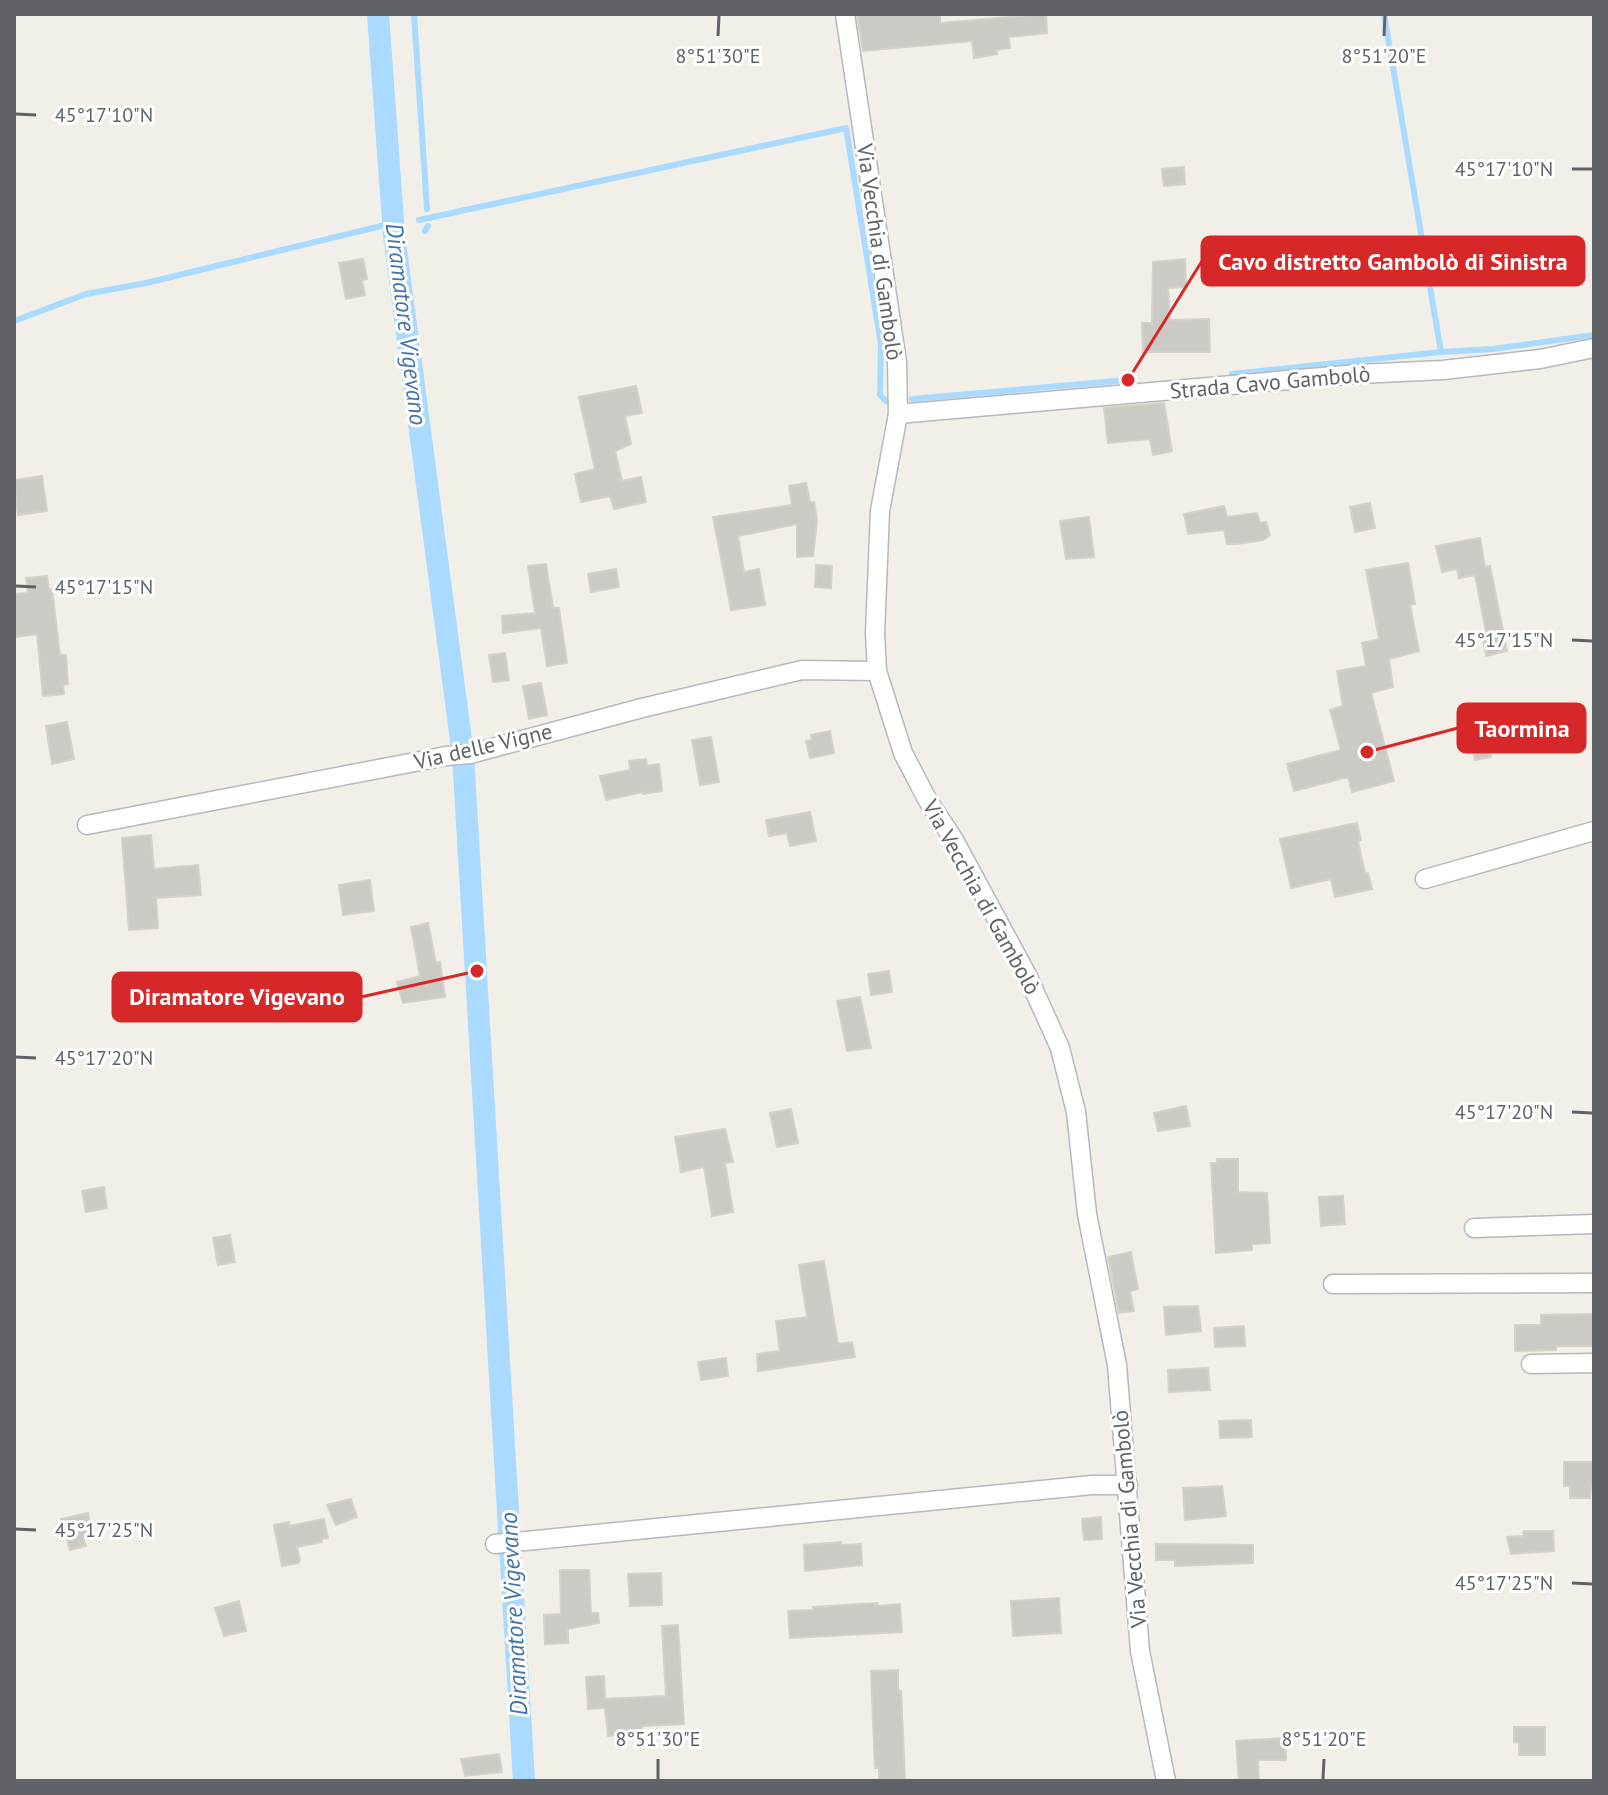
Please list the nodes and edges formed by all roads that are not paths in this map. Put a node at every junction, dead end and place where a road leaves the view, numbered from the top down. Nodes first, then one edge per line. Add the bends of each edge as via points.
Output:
1 (845, 14) edge
2 (1594, 348) edge
3 (898, 414) junction
4 (877, 671) junction
5 (87, 825) dead end
6 (1594, 831) edge
7 (1425, 879) dead end
8 (1594, 1224) edge
9 (1474, 1228) dead end
10 (1594, 1283) edge
11 (1333, 1284) dead end
12 (1594, 1363) edge
13 (1531, 1364) dead end
14 (1128, 1485) junction
15 (495, 1544) dead end
16 (1166, 1781) edge

1 - 3 street, Via Vecchia di Gambolò via 894,326
2 - 3 street, Strada Cavo Gambolò via 1443,370
3 - 4 street, Via Vecchia di Gambolò via 880,511
4 - 5 street, Via delle Vigne via 802,670 470,754
4 - 14 street, Via Vecchia di Gambolò via 903,753 1020,962 1060,1048 1076,1112 1087,1214 1117,1365
6 - 7 street
8 - 9 street
10 - 11 street
12 - 13 street
14 - 15 street
14 - 16 street, Via Vecchia di Gambolò via 1140,1651

